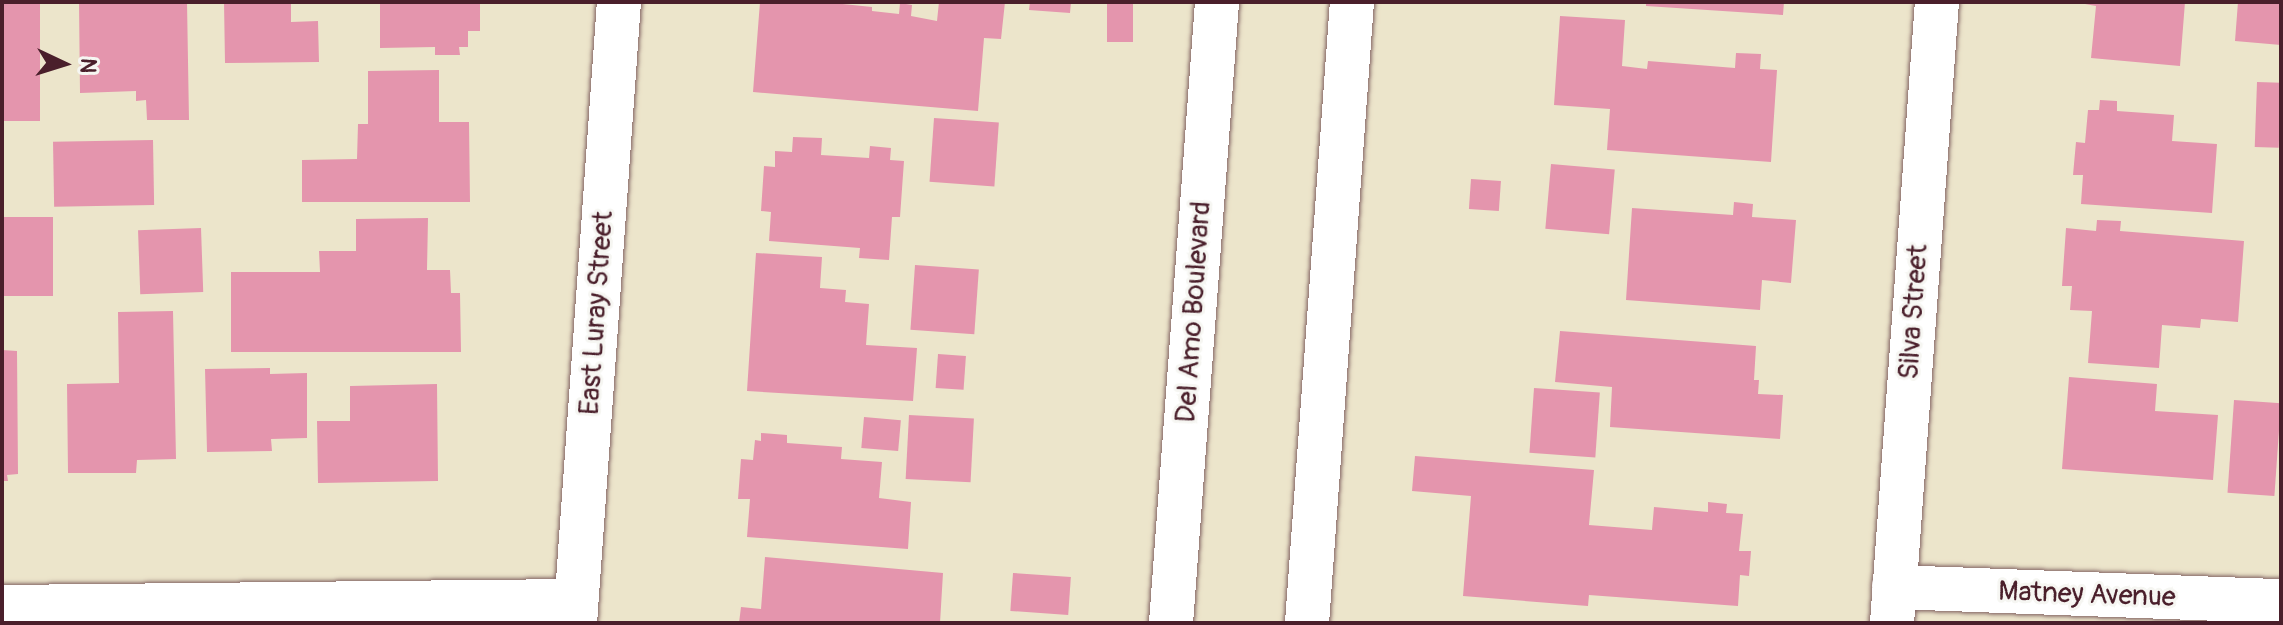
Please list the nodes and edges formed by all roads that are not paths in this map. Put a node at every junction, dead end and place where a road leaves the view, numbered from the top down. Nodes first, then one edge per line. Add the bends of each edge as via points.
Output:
1 (619, 2) edge
2 (1217, 2) edge
3 (1352, 2) edge
4 (1937, 2) edge
5 (2281, 601) edge
6 (1893, 605) edge
7 (2, 607) edge
8 (576, 612) edge
9 (1171, 623) edge
10 (1307, 623) edge

1 - 8 street, East Luray Street
2 - 9 street, Del Amo Boulevard
3 - 10 street
4 - 6 street, Silva Street
5 - 6 street, Matney Avenue
7 - 8 street

